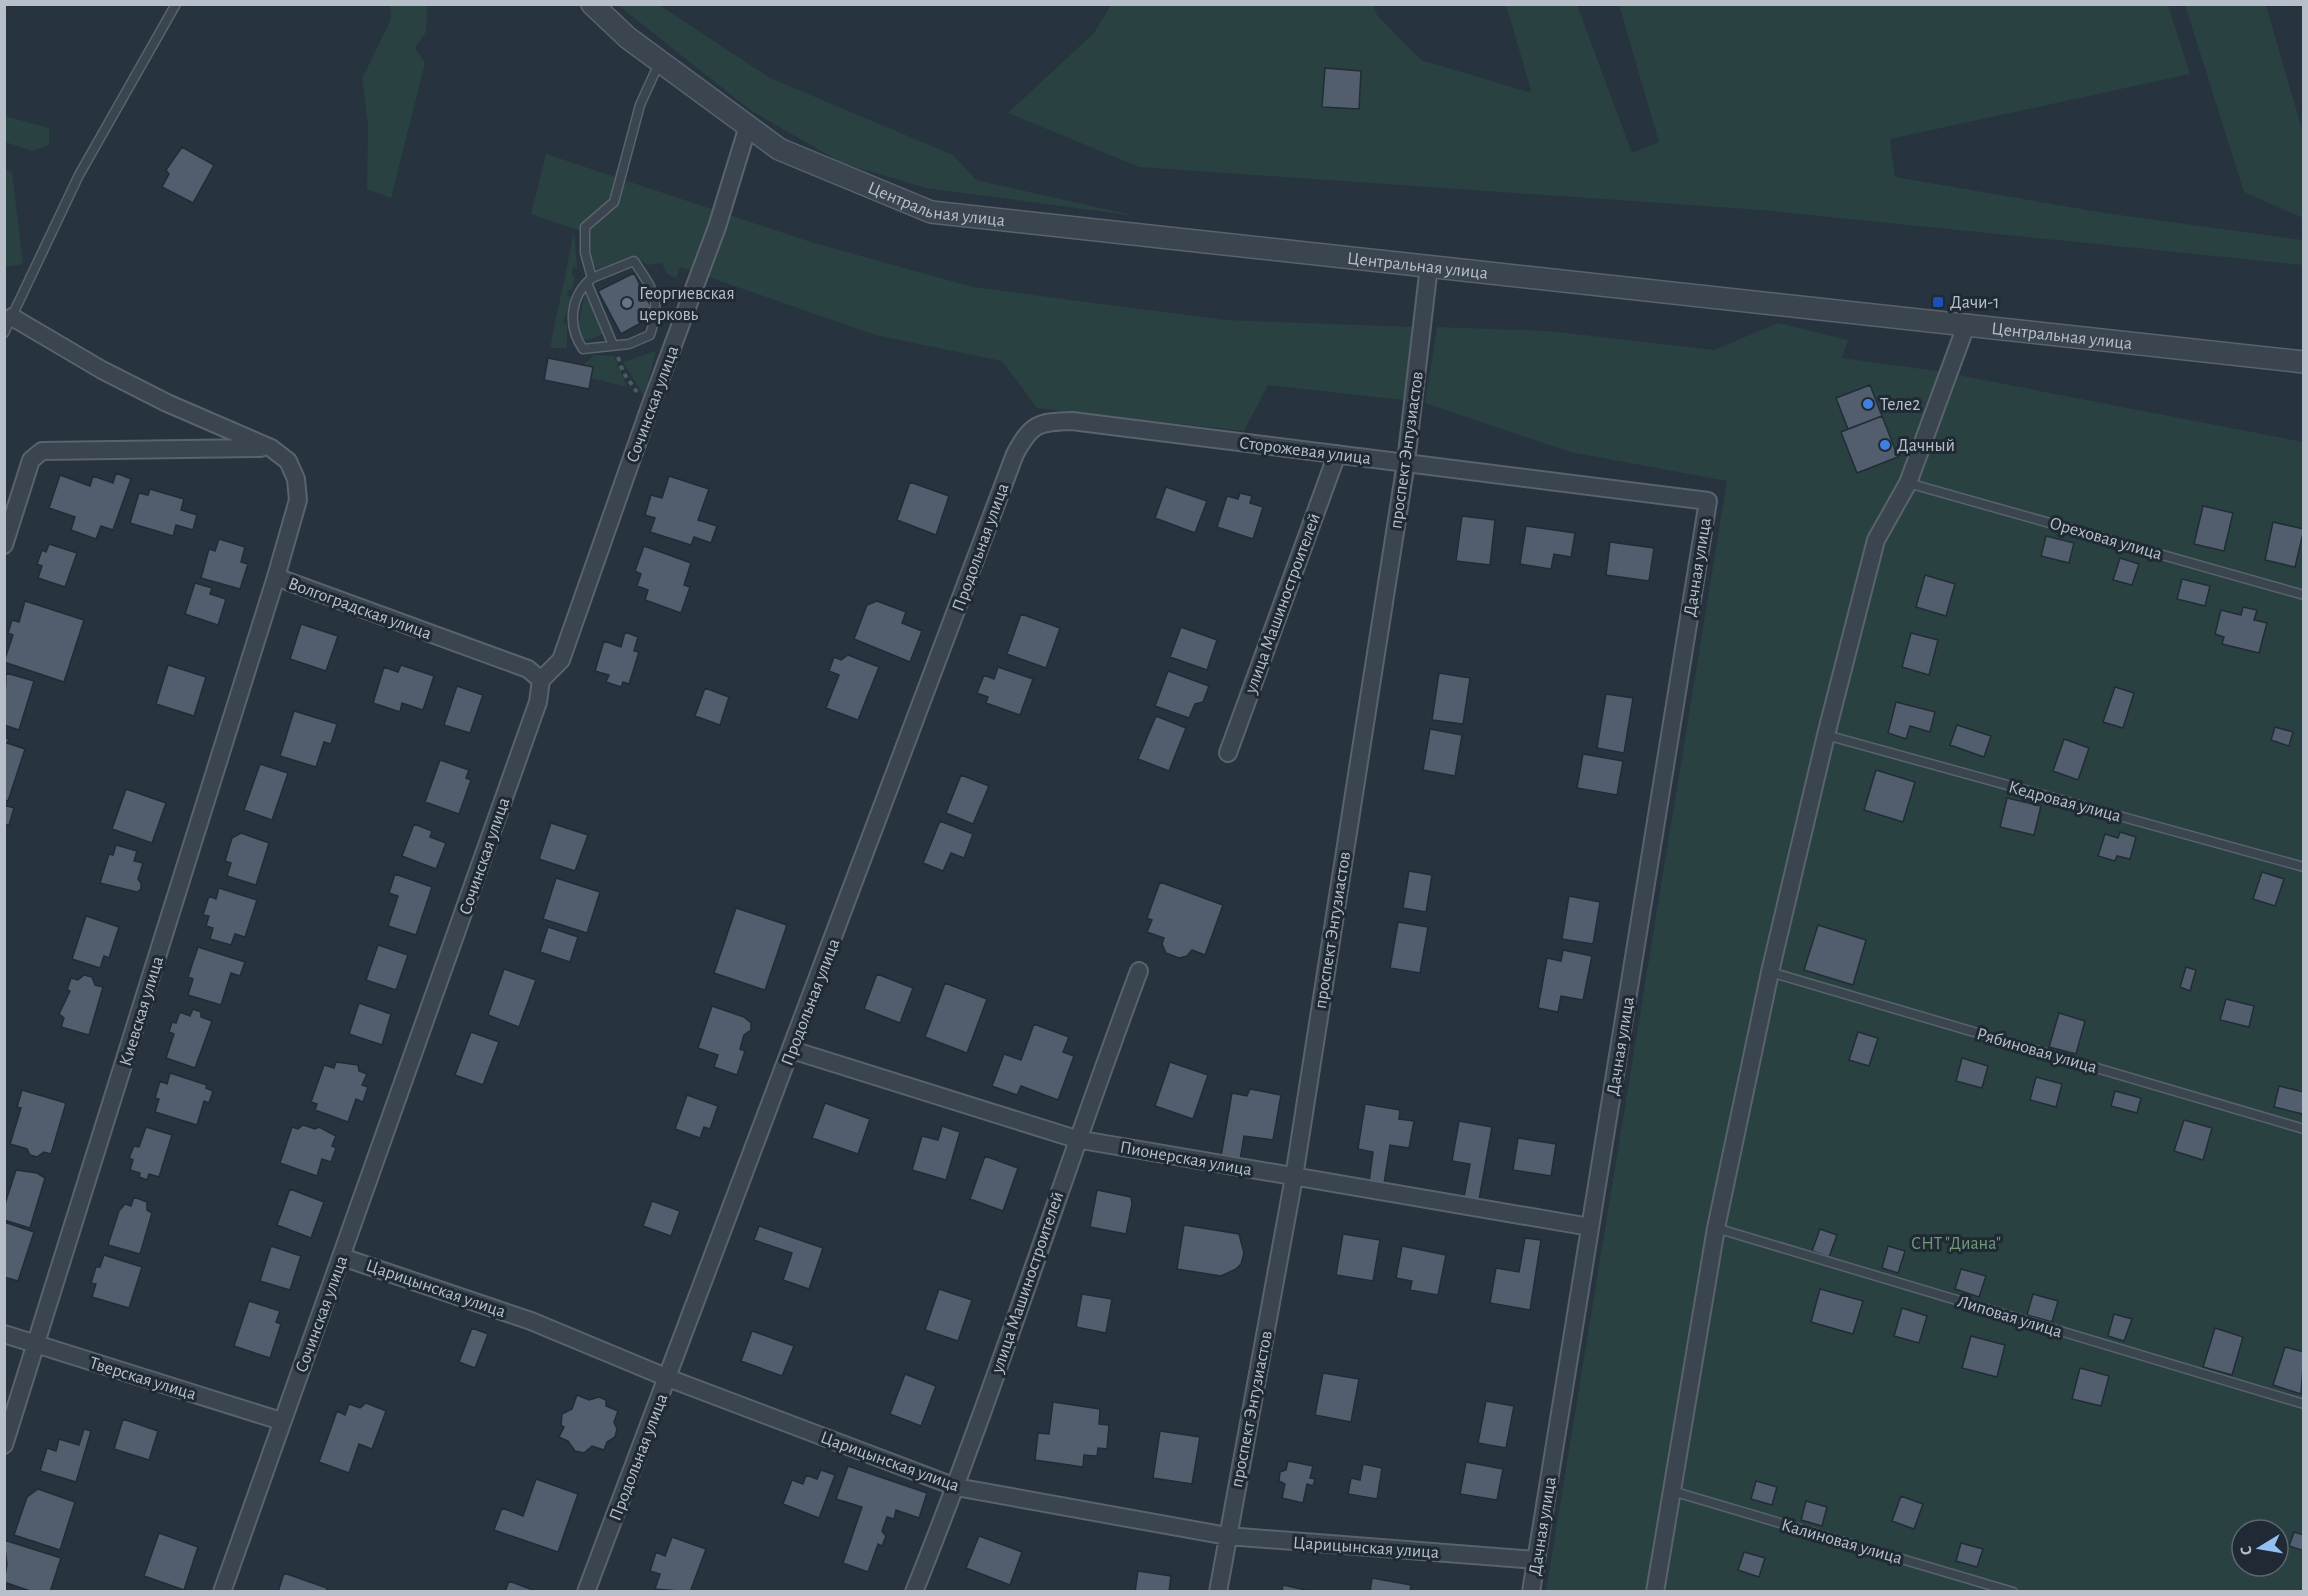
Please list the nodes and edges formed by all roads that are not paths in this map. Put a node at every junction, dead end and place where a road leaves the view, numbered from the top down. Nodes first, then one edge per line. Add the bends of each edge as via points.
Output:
1 (176, 4) edge
2 (592, 4) edge
3 (660, 61) junction
4 (748, 126) junction
5 (1429, 266) junction
6 (590, 280) junction
7 (12, 317) junction
8 (1967, 323) junction
9 (4, 333) edge
10 (613, 345) junction
11 (2304, 362) edge
12 (1044, 422) joint
13 (271, 448) junction
14 (1337, 454) junction
15 (1406, 462) junction
16 (1908, 483) junction
17 (1708, 501) joint
18 (4, 545) edge
19 (276, 577) junction
20 (2304, 595) edge
21 (541, 680) junction
22 (1826, 735) junction
23 (1228, 753) dead end
24 (2304, 867) edge
25 (1139, 971) dead end
26 (1770, 972) junction
27 (792, 1050) junction
28 (2304, 1129) edge
29 (1077, 1139) junction
30 (1294, 1177) junction
31 (1590, 1227) junction
32 (1716, 1228) junction
33 (342, 1257) junction
34 (4, 1334) edge
35 (37, 1344) junction
36 (668, 1378) junction
37 (2304, 1404) edge
38 (281, 1421) junction
39 (4, 1445) edge
40 (956, 1487) junction
41 (1672, 1491) junction
42 (1227, 1536) junction
43 (1536, 1560) junction
44 (222, 1592) edge
45 (586, 1592) edge
46 (914, 1592) edge
47 (1218, 1592) edge
48 (1531, 1592) edge
49 (1654, 1592) edge
50 (2013, 1592) edge

1 - 7 lane via 79,175
2 - 3 street, Центральная улица
3 - 4 street, Центральная улица
3 - 6 lane via 640,105 614,202 585,227
4 - 5 street, Центральная улица via 779,149 931,212
4 - 21 street, Сочинская улица via 717,227 561,660
5 - 8 street, Центральная улица
5 - 15 street, проспект Энтузиастов
6 - 10 lane
6 - 10 lane via 580,288 573,311 574,336 583,349
6 - 10 lane via 634,261 655,293 657,313 650,335 629,344
7 - 9 lane
7 - 13 street, Волгоградская улица via 167,403
8 - 11 street, Центральная улица
8 - 16 street
12 - 14 street, Сторожевая улица via 1072,421
12 - 27 street, Продольная улица via 1028,430 1015,454
13 - 18 street via 42,452 31,460
13 - 19 street, Волгоградская улица via 288,461 296,479 298,500
14 - 15 street, Сторожевая улица
14 - 23 street, улица Машиностроителей
15 - 17 street, Сторожевая улица
15 - 30 street, проспект Энтузиастов
16 - 20 lane, Ореховая улица
16 - 22 street via 1876,540
17 - 31 street, Дачная улица
19 - 21 street, Волгоградская улица via 528,669
19 - 35 street, Киевская улица
21 - 33 street, Сочинская улица via 538,702
22 - 24 lane, Кедровая улица
22 - 26 street
25 - 29 street, улица Машиностроителей
26 - 28 lane, Рябиновая улица
26 - 32 street
27 - 29 street, Пионерская улица
27 - 36 street, Продольная улица
29 - 30 street, Пионерская улица
29 - 40 street, улица Машиностроителей
30 - 31 street, Пионерская улица
30 - 42 street, проспект Энтузиастов
31 - 43 street, Дачная улица
32 - 37 lane, Липовая улица
32 - 41 street
33 - 36 street, Царицынская улица via 531,1321
33 - 38 street, Сочинская улица
34 - 35 street, Тверская улица
35 - 38 street, Тверская улица
35 - 39 street, Киевская улица
36 - 40 street, Царицынская улица
36 - 45 street, Продольная улица
38 - 44 street, Сочинская улица
40 - 42 street, Царицынская улица
40 - 46 street, улица Машиностроителей
41 - 49 street
41 - 50 lane, Калиновая улица
42 - 43 street, Царицынская улица
42 - 47 street, проспект Энтузиастов
43 - 48 street, Дачная улица

